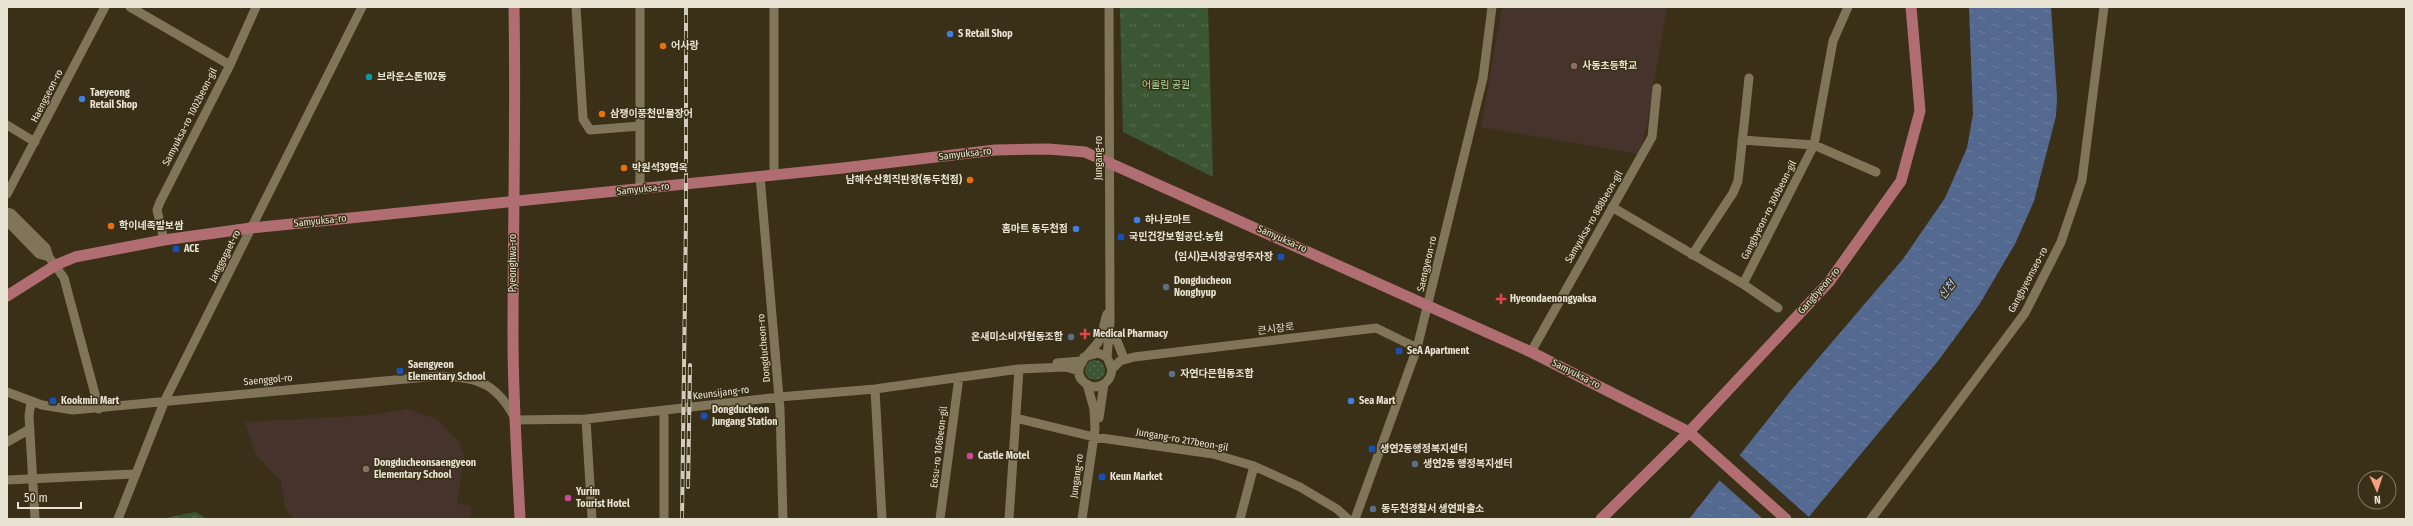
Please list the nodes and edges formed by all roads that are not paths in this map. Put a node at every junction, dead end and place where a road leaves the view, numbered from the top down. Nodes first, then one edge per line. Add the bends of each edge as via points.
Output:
1 (105, 7) edge
2 (130, 7) edge
3 (256, 7) edge
4 (362, 7) edge
5 (514, 7) edge
6 (576, 7) edge
7 (640, 7) edge
8 (774, 7) edge
9 (1109, 7) edge
10 (1492, 7) edge
11 (1848, 7) edge
12 (1911, 7) edge
13 (2104, 7) edge
14 (230, 64) junction
15 (1749, 78) dead end
16 (1657, 88) dead end
17 (7, 125) edge
18 (640, 126) junction
19 (1742, 140) junction
20 (35, 142) junction
21 (1814, 145) junction
22 (1110, 162) junction
23 (1876, 172) dead end
24 (774, 174) junction
25 (760, 176) junction
26 (640, 189) junction
27 (7, 194) edge
28 (513, 201) junction
29 (1612, 207) junction
30 (7, 212) edge
31 (7, 221) edge
32 (251, 228) junction
33 (164, 240) junction
34 (1692, 255) junction
35 (52, 261) junction
36 (1743, 284) junction
37 (7, 296) edge
38 (1428, 305) junction
39 (1778, 308) dead end
40 (1108, 309) junction
41 (1109, 336) junction
42 (1417, 348) junction
43 (1531, 352) junction
44 (1123, 356) junction
45 (1134, 357) junction
46 (1107, 358) junction
47 (1083, 360) junction
48 (1051, 366) junction
49 (1019, 369) junction
50 (1112, 369) junction
51 (1079, 371) junction
52 (959, 377) junction
53 (1087, 384) junction
54 (1104, 384) junction
55 (875, 389) junction
56 (7, 392) edge
57 (779, 397) junction
58 (165, 400) junction
59 (31, 402) junction
60 (99, 409) junction
61 (664, 410) junction
62 (1016, 418) junction
63 (586, 419) junction
64 (516, 420) junction
65 (30, 429) junction
66 (1689, 432) junction
67 (1094, 433) junction
68 (7, 442) edge
69 (1254, 466) junction
70 (134, 474) junction
71 (34, 479) junction
72 (7, 480) edge
73 (1359, 517) edge
74 (36, 519) edge
75 (118, 519) edge
76 (520, 519) edge
77 (592, 519) edge
78 (664, 519) edge
79 (783, 519) edge
80 (882, 519) edge
81 (940, 519) edge
82 (1009, 519) edge
83 (1082, 519) edge
84 (1240, 519) edge
85 (1348, 519) edge
86 (1601, 519) edge
87 (1786, 519) edge
88 (1871, 519) edge

1 - 20 street, Haengseon-ro
2 - 14 street
3 - 14 street, Samyuksa-ro 1002beon-gil
4 - 32 street, Janggogaet-ro
5 - 28 main road, Pyeonghwa-ro via 516,92
6 - 18 street via 583,120 590,130
7 - 18 street
8 - 24 street
9 - 22 street, Jungang-ro
10 - 38 street, Saengyeon-ro via 1483,78
11 - 21 street, Gangbyeon-ro 300beon-gil via 1833,41
12 - 66 main road, Gangbyeon-ro via 1920,111 1901,181 1829,282
13 - 88 street, Gangbyeonseo-ro via 2082,180 2061,242 2025,313
14 - 33 street, Samyuksa-ro 1002beon-gil via 157,210
15 - 19 street
16 - 29 street, Samyuksa-ro 888beon-gil via 1652,137
17 - 20 street
18 - 26 street
19 - 21 street
19 - 34 street via 1738,181
20 - 27 street, Haengseon-ro
21 - 23 street
21 - 36 street, Gangbyeon-ro 300beon-gil
22 - 24 main road, Samyuksa-ro via 1085,152 1048,149 995,150
22 - 38 main road, Samyuksa-ro
22 - 40 street, Jungang-ro
24 - 25 main road, Samyuksa-ro
25 - 26 main road, Samyuksa-ro
25 - 57 street, Dongducheon-ro
26 - 28 main road, Samyuksa-ro
28 - 32 main road, Samyuksa-ro
28 - 64 main road, Pyeonghwa-ro
29 - 34 street
29 - 43 street, Samyuksa-ro 888beon-gil
30 - 35 street via 46,248
31 - 35 street via 40,254
32 - 33 main road, Samyuksa-ro
32 - 58 street, Janggogaet-ro
33 - 35 main road, Samyuksa-ro
34 - 36 street
35 - 37 main road, Samyuksa-ro
35 - 60 street via 64,278
36 - 39 street
38 - 42 street, Saengyeon-ro
38 - 43 main road, Samyuksa-ro
40 - 41 street
40 - 47 street via 1099,340
41 - 44 street via 1117,341
41 - 46 street
42 - 45 street, 큰시장로 via 1376,328
42 - 73 street, Saengyeon-ro
43 - 66 main road, Samyuksa-ro
44 - 45 street
44 - 46 street
45 - 50 street via 1120,361
46 - 47 street via 1098,353
46 - 50 street
47 - 48 street via 1060,362
47 - 51 street
48 - 49 street, Keunsijang-ro
48 - 51 street
49 - 52 street, Keunsijang-ro
49 - 62 street
50 - 54 street via 1110,378
51 - 53 street
52 - 55 street, Keunsijang-ro
52 - 81 street, Eosu-ro 106beon-gil
53 - 54 street
53 - 67 street via 1094,409
54 - 67 street via 1098,424
55 - 57 street, Keunsijang-ro
55 - 80 street
56 - 59 street, Saenggol-ro
57 - 61 street, Keunsijang-ro
57 - 79 street, Dongducheon-ro
58 - 60 street, Saenggol-ro
58 - 64 street, Saenggol-ro via 452,376 484,384 500,394
58 - 70 street, Janggogaet-ro
59 - 60 street, Saenggol-ro via 57,408
59 - 65 street
61 - 63 street, Keunsijang-ro
61 - 78 street
62 - 67 street
62 - 82 street
63 - 64 street, Keunsijang-ro
63 - 77 street
64 - 76 main road, Pyeonghwa-ro
65 - 68 street
65 - 71 street
66 - 86 main road, Gangbyeon-ro
66 - 87 main road, Samyuksa-ro
67 - 69 street, Jungang-ro 217beon-gil via 1213,454
67 - 83 street, Jungang-ro
69 - 84 street
69 - 85 street, Jungang-ro 217beon-gil via 1300,487 1337,509
70 - 71 street
70 - 75 street, Janggogaet-ro
71 - 72 street
71 - 74 street

